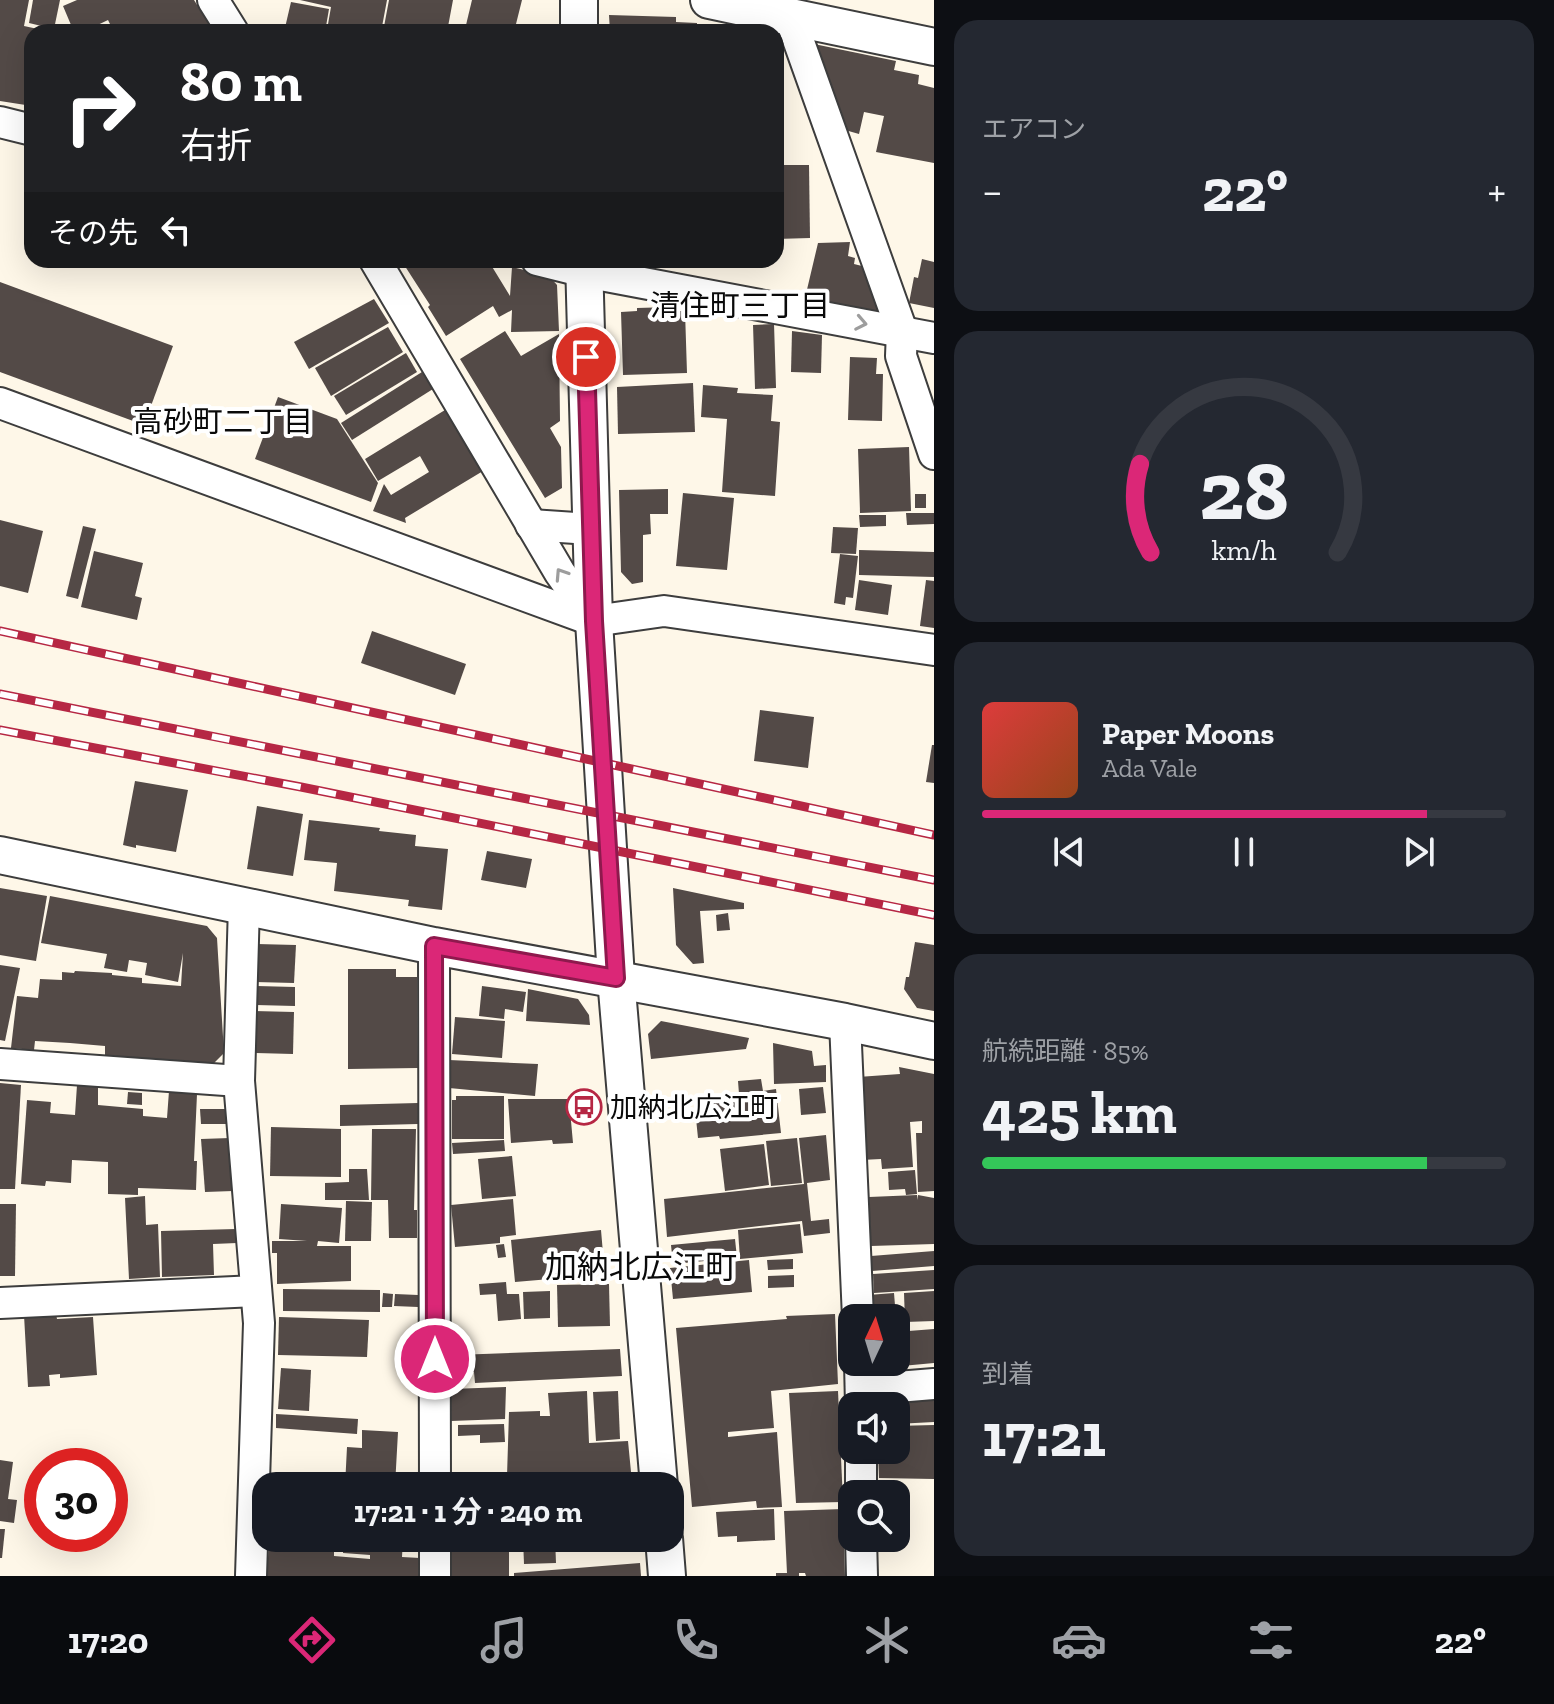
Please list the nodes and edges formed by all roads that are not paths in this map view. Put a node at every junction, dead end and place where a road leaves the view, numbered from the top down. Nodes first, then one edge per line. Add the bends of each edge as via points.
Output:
1 (213, 0) edge
2 (579, 0) edge
3 (709, 0) edge
4 (790, 17) junction
5 (228, 24) edge
6 (579, 24) edge
7 (934, 47) edge
8 (0, 122) edge
9 (24, 128) edge
10 (380, 268) edge
11 (584, 268) edge
12 (594, 268) edge
13 (902, 331) junction
14 (934, 338) edge
15 (0, 403) edge
16 (934, 454) edge
17 (531, 525) junction
18 (590, 529) junction
19 (594, 621) junction
20 (934, 650) edge
21 (0, 855) edge
22 (244, 905) junction
23 (434, 946) junction
24 (616, 978) junction
25 (845, 1022) junction
26 (934, 1041) edge
27 (0, 1064) edge
28 (239, 1081) junction
29 (256, 1291) junction
30 (0, 1303) edge
31 (857, 1304) edge
32 (934, 1384) edge
33 (861, 1386) edge
34 (435, 1472) edge
35 (658, 1472) edge
36 (435, 1552) edge
37 (665, 1552) edge
38 (861, 1552) edge
39 (251, 1576) edge
40 (435, 1576) edge
41 (667, 1576) edge
42 (862, 1576) edge

1 - 5 street
2 - 6 street
3 - 4 street
4 - 7 street
4 - 13 street
8 - 9 street
10 - 17 street
11 - 18 street
12 -> 13 street
13 - 14 street
13 - 16 street via 901,356
15 - 19 street
17 - 18 street
19 -> 17 street
18 - 19 street
19 - 20 street via 664,611
19 - 24 street
21 - 22 street
22 - 23 street
22 - 28 street
23 - 24 street
23 - 34 street
24 - 25 street
24 - 35 street
25 - 26 street
25 - 31 street
27 - 28 street
28 - 29 street
29 - 30 street
29 - 39 street
32 - 33 street
36 - 40 street
37 - 41 street
38 - 42 street

